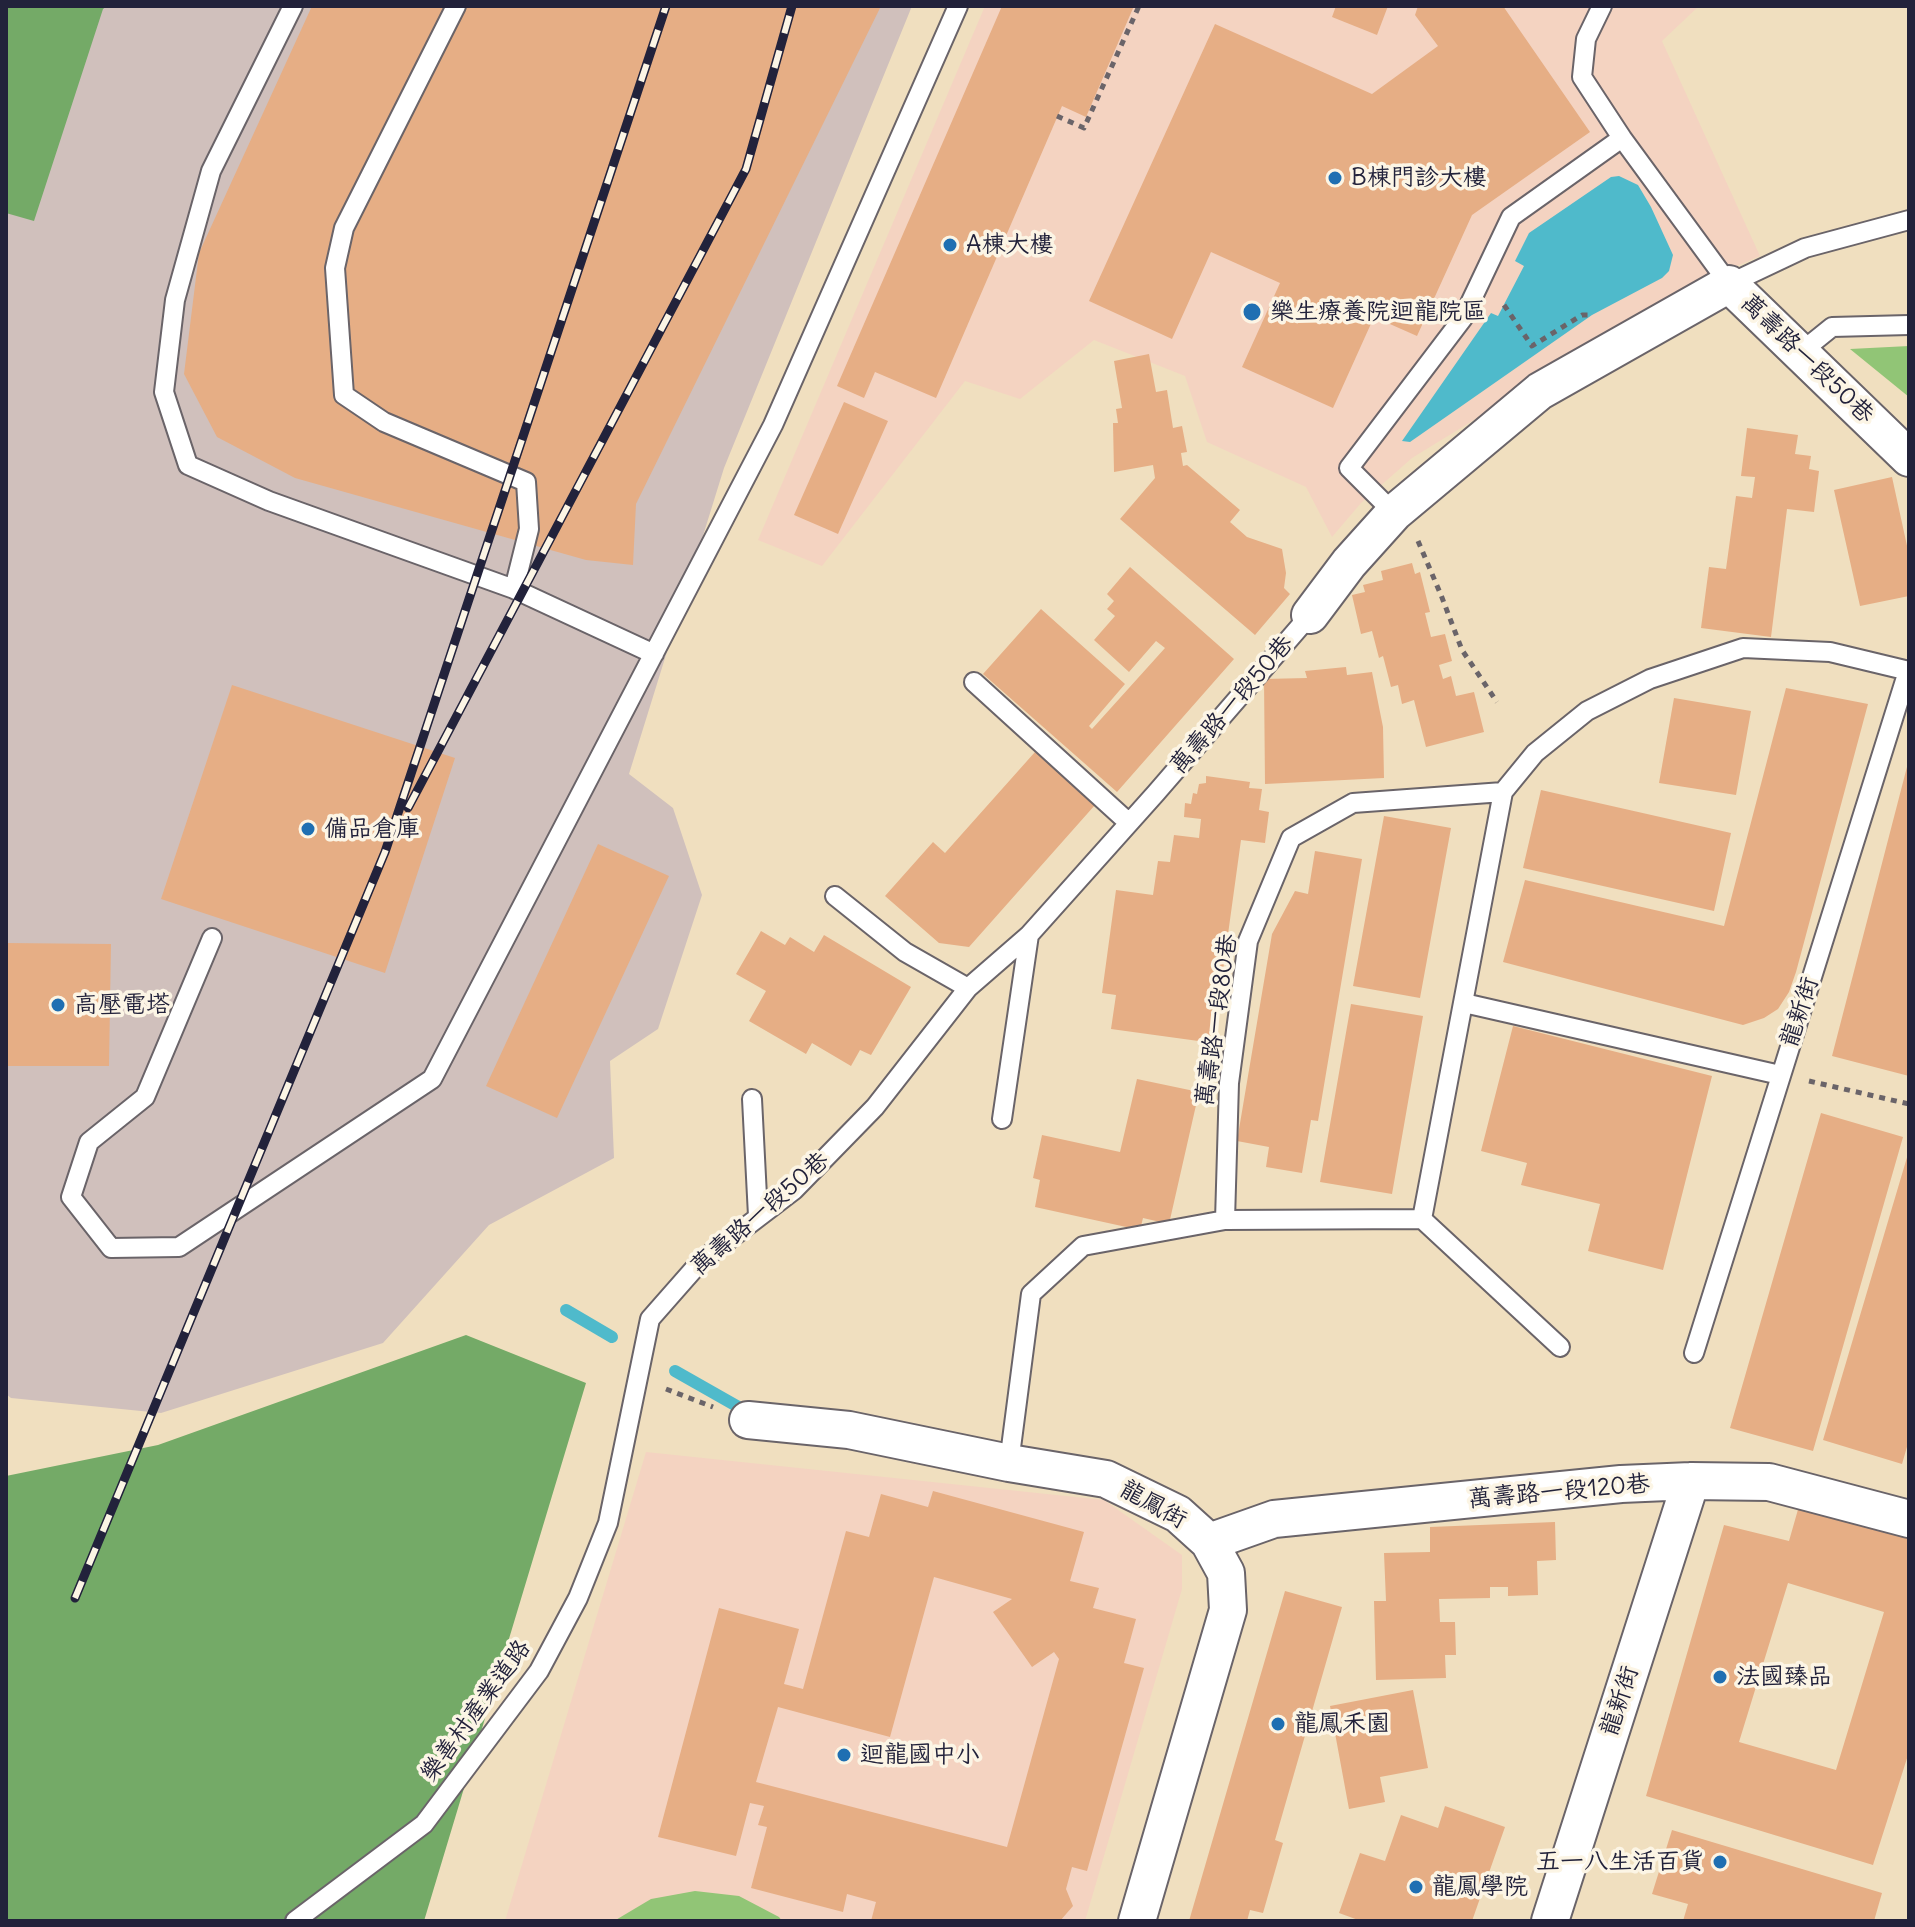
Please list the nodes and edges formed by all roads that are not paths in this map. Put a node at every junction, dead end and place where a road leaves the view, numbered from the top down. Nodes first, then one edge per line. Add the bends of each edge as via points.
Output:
1 (293, 6) edge
2 (456, 6) edge
3 (958, 6) edge
4 (1602, 6) edge
5 (1622, 138) junction
6 (1909, 220) edge
7 (1729, 284) junction
8 (1909, 325) edge
9 (1801, 352) junction
10 (1909, 458) edge
11 (1394, 513) junction
12 (514, 589) junction
13 (1310, 615) joint
14 (654, 654) junction
15 (1908, 671) edge
16 (974, 682) dead end
17 (1503, 792) junction
18 (1129, 823) junction
19 (835, 896) dead end
20 (1029, 935) junction
21 (212, 938) dead end
22 (968, 988) junction
23 (1464, 1003) junction
24 (1780, 1075) junction
25 (752, 1099) dead end
26 (1002, 1119) dead end
27 (758, 1216) junction
28 (1422, 1219) junction
29 (1225, 1220) junction
30 (1560, 1347) dead end
31 (1694, 1353) dead end
32 (639, 1379) joint
33 (748, 1420) road end
34 (1009, 1463) junction
35 (1691, 1481) junction
36 (1908, 1516) edge
37 (1209, 1542) junction
38 (295, 1921) edge
39 (1137, 1921) edge
40 (1550, 1921) edge

1 - 12 lane via 211,171 175,300 164,392 188,465 269,501
2 - 12 lane via 344,228 335,268 344,395 384,422 526,482 529,529
3 - 14 lane via 773,425
4 - 5 lane via 1586,39 1582,77
5 - 7 lane
5 - 11 lane via 1511,217 1463,318 1349,468
6 - 7 lane via 1805,248
7 - 9 street, 萬壽路一段50巷
7 - 11 street, 萬壽路一段50巷 via 1540,391
8 - 9 lane via 1832,327
9 - 10 street, 萬壽路一段50巷
11 - 13 street, 萬壽路一段50巷
12 - 14 lane
13 - 18 lane, 萬壽路一段50巷
14 - 21 lane via 432,1079 179,1247 111,1248 71,1197 89,1142 145,1097
15 - 17 lane via 1830,652 1743,648 1650,679 1587,711 1535,753
15 - 24 lane, 龍新街
16 - 18 lane
17 - 23 lane
17 - 29 lane, 萬壽路一段80巷 via 1353,803 1291,838 1248,941 1229,1083
18 - 20 lane, 萬壽路一段50巷
19 - 22 lane via 905,952
20 - 22 lane, 萬壽路一段50巷
20 - 26 lane
22 - 27 lane, 萬壽路一段50巷 via 875,1107 794,1190
23 - 24 lane
23 - 28 lane
24 - 31 lane, 龍新街
25 - 27 lane
27 - 32 lane, 萬壽路一段50巷 via 701,1261 650,1319
28 - 29 lane
28 - 30 lane
29 - 34 lane via 1083,1246 1031,1294
32 - 38 lane, 樂善村產業道路 via 608,1523 578,1598 539,1671 424,1824
33 - 34 street, 龍鳳街 via 849,1430
34 - 37 street, 龍鳳街 via 1106,1479 1178,1514
35 - 36 street, 萬壽路一段120巷 via 1769,1482
35 - 37 street, 萬壽路一段120巷 via 1274,1519
35 - 40 street, 龍新街
37 - 39 street, 龍鳳街 via 1226,1573 1228,1610

